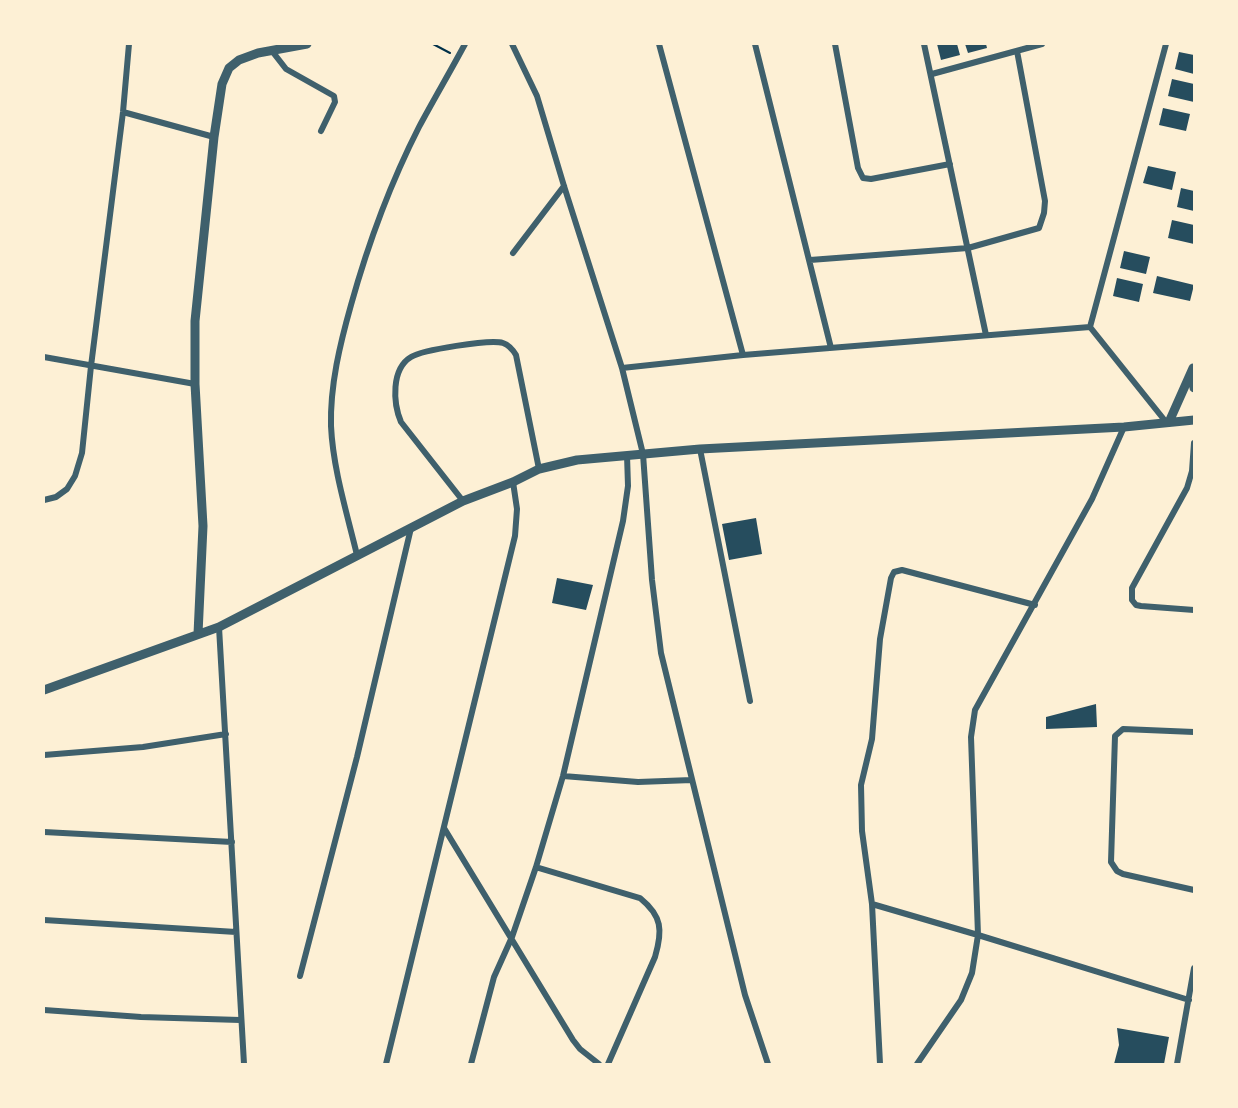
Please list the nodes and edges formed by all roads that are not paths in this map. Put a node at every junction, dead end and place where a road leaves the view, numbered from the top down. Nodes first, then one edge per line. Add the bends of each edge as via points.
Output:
1 (129, 44) edge
2 (307, 44) edge
3 (465, 44) edge
4 (512, 44) edge
5 (659, 44) edge
6 (754, 44) edge
7 (835, 44) edge
8 (924, 44) edge
9 (1041, 44) edge
10 (1166, 44) edge
11 (272, 51) junction
12 (1017, 51) junction
13 (932, 74) junction
14 (123, 112) junction
15 (321, 131) dead end
16 (214, 137) junction
17 (950, 164) junction
18 (564, 186) junction
19 (968, 248) junction
20 (513, 253) dead end
21 (810, 260) junction
22 (1090, 327) junction
23 (986, 335) junction
24 (831, 348) junction
25 (743, 355) junction
26 (44, 357) edge
27 (91, 366) junction
28 (1194, 366) edge
29 (622, 368) junction
30 (195, 384) junction
31 (1194, 388) edge
32 (1194, 420) edge
33 (1168, 422) junction
34 (1124, 426) junction
35 (1194, 443) edge
36 (700, 448) junction
37 (643, 454) junction
38 (627, 455) junction
39 (539, 469) junction
40 (513, 482) junction
41 (44, 500) edge
42 (463, 501) junction
43 (411, 527) junction
44 (357, 555) junction
45 (1035, 605) junction
46 (1194, 610) edge
47 (219, 627) junction
48 (198, 634) junction
49 (44, 690) edge
50 (750, 702) dead end
51 (1194, 732) edge
52 (226, 734) junction
53 (44, 755) edge
54 (563, 776) junction
55 (692, 780) junction
56 (444, 828) junction
57 (44, 832) edge
58 (232, 842) junction
59 (536, 867) junction
60 (1194, 890) edge
61 (872, 904) junction
62 (44, 920) edge
63 (236, 932) junction
64 (978, 935) junction
65 (512, 937) junction
66 (1194, 968) edge
67 (300, 976) dead end
68 (1189, 1000) junction
69 (44, 1010) edge
70 (240, 1020) junction
71 (244, 1065) edge
72 (386, 1065) edge
73 (471, 1065) edge
74 (599, 1065) edge
75 (608, 1065) edge
76 (768, 1065) edge
77 (880, 1065) edge
78 (917, 1065) edge
79 (1177, 1065) edge

1 - 14 street
2 - 11 street
3 - 44 street via 395,179 362,267 338,354 331,425
4 - 18 street via 537,96
5 - 25 street
6 - 21 street
7 - 17 street via 863,178
8 - 13 street
9 - 12 street
10 - 22 street
11 - 15 street via 286,69 334,96 335,102
11 - 16 street via 245,57 229,68 222,84
12 - 13 street
12 - 19 street via 1045,201 1043,220 1039,228
13 - 17 street
14 - 16 street
14 - 27 street
16 - 30 street via 195,321
17 - 19 street
18 - 20 street
18 - 29 street
19 - 21 street
19 - 23 street
21 - 24 street
22 - 23 street
22 - 33 street
23 - 24 street
24 - 25 street
25 - 29 street
26 - 27 street
27 - 30 street
27 - 41 street via 82,453 75,476 67,489
28 - 31 street
28 - 33 street
29 - 37 street
30 - 48 street via 203,526
32 - 33 street
33 - 34 street
34 - 36 street
34 - 45 street via 1092,499
35 - 46 street via 1187,488 1131,595 1141,606
36 - 37 street
36 - 50 street
37 - 38 street
37 - 55 street via 661,653
38 - 39 street
38 - 54 street via 623,521
39 - 40 street
39 - 42 street via 512,349 504,343 489,342 410,357 397,378 397,413
40 - 42 street
40 - 56 street via 515,536
42 - 43 street
43 - 44 street
43 - 67 street
44 - 47 street
45 - 61 street via 902,570 894,572 880,639 872,739 861,785 862,831
45 - 64 street via 972,719
47 - 48 street
47 - 52 street
48 - 49 street
51 - 60 street via 1123,729 1115,736 1112,862 1123,874
52 - 53 street via 143,747
52 - 58 street
54 - 55 street via 638,782
54 - 59 street
55 - 76 street via 745,995
56 - 65 street
56 - 72 street
57 - 58 street
58 - 63 street
59 - 65 street
59 - 75 street via 640,897 658,918 660,942 655,957
61 - 64 street
61 - 77 street
62 - 63 street
63 - 70 street
64 - 68 street
64 - 78 street via 972,973 962,1000
65 - 73 street via 494,977
65 - 74 street via 573,1040
66 - 68 street
68 - 79 street
69 - 70 street
70 - 71 street

